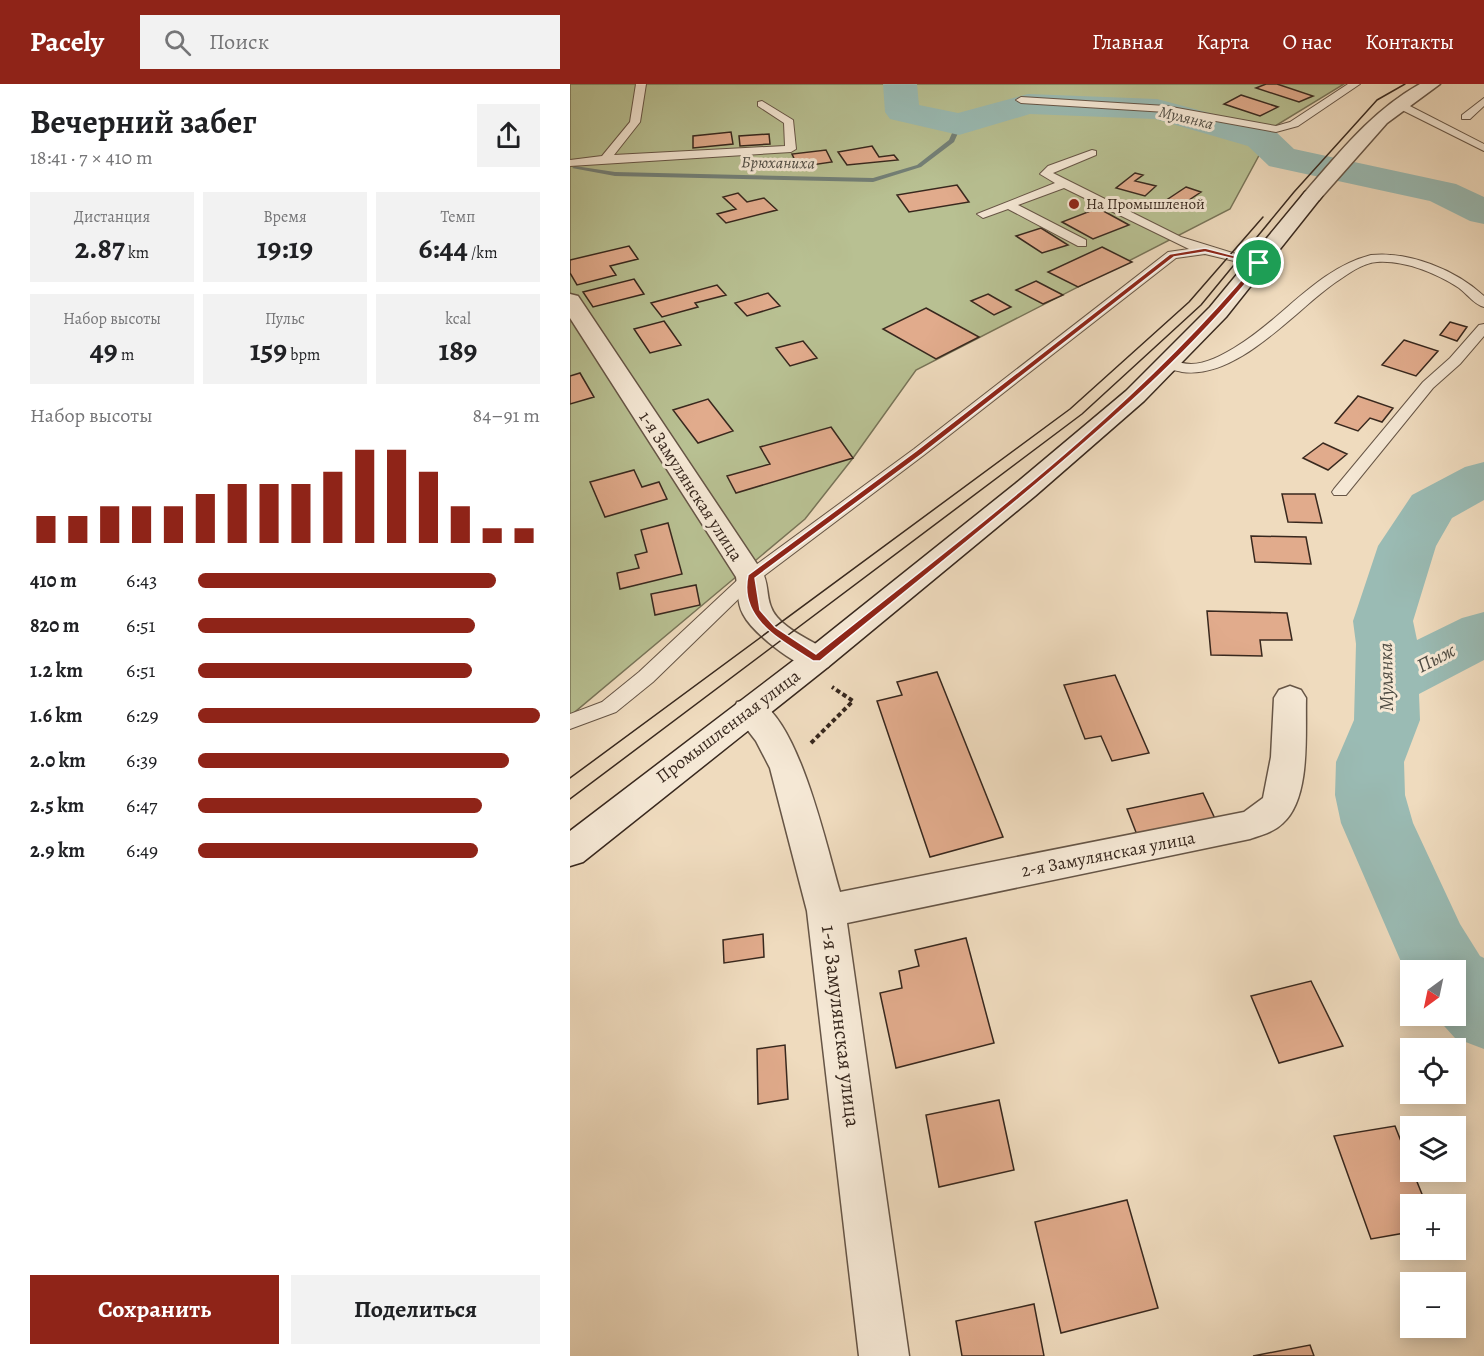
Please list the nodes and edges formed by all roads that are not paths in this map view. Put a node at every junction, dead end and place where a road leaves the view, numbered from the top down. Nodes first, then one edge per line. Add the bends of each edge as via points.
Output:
1 (640, 84) edge
2 (1355, 84) edge
3 (1432, 84) edge
4 (1021, 100) dead end
5 (1484, 101) edge
6 (762, 104) dead end
7 (1398, 104) junction
8 (1466, 117) dead end
9 (1484, 148) edge
10 (1092, 153) dead end
11 (605, 159) junction
12 (570, 163) edge
13 (1064, 184) junction
14 (1009, 205) junction
15 (983, 214) dead end
16 (1082, 243) dead end
17 (1205, 250) junction
18 (1259, 263) junction
19 (570, 301) edge
20 (1484, 303) edge
21 (1484, 327) edge
22 (1168, 365) junction
23 (1340, 492) dead end
24 (751, 577) junction
25 (822, 671) junction
26 (1290, 698) dead end
27 (749, 711) junction
28 (570, 722) edge
29 (570, 850) edge
30 (826, 911) junction
31 (884, 1356) edge

1 - 11 lane via 635,122
2 - 4 lane via 1294,124 1276,129 1172,110
3 - 7 street, Промышленная улица
5 - 8 lane
6 - 11 lane via 789,122 791,149
7 - 9 lane
7 - 18 street, Промышленная улица via 1365,134
10 - 13 lane via 1047,171
11 - 12 lane
13 - 14 lane
13 - 17 lane
14 - 15 lane
14 - 16 lane
17 - 18 lane
17 - 24 lane via 1172,255
18 - 22 street, Промышленная улица
19 - 24 street, 1-я Замулянская улица
20 - 22 lane via 1446,273 1385,258 1365,261 1325,284 1226,358 1195,368
21 - 23 lane via 1428,385
22 - 25 street, Промышленная улица
24 - 25 street, 1-я Замулянская улица via 756,611 771,629
24 - 28 lane via 609,707
25 - 27 street, Промышленная улица
26 - 30 street, 2-я Замулянская улица via 1281,800 1269,814 1250,825
27 - 29 street, Промышленная улица
27 - 30 street, 1-я Замулянская улица via 768,733 788,768
30 - 31 street, 1-я Замулянская улица

